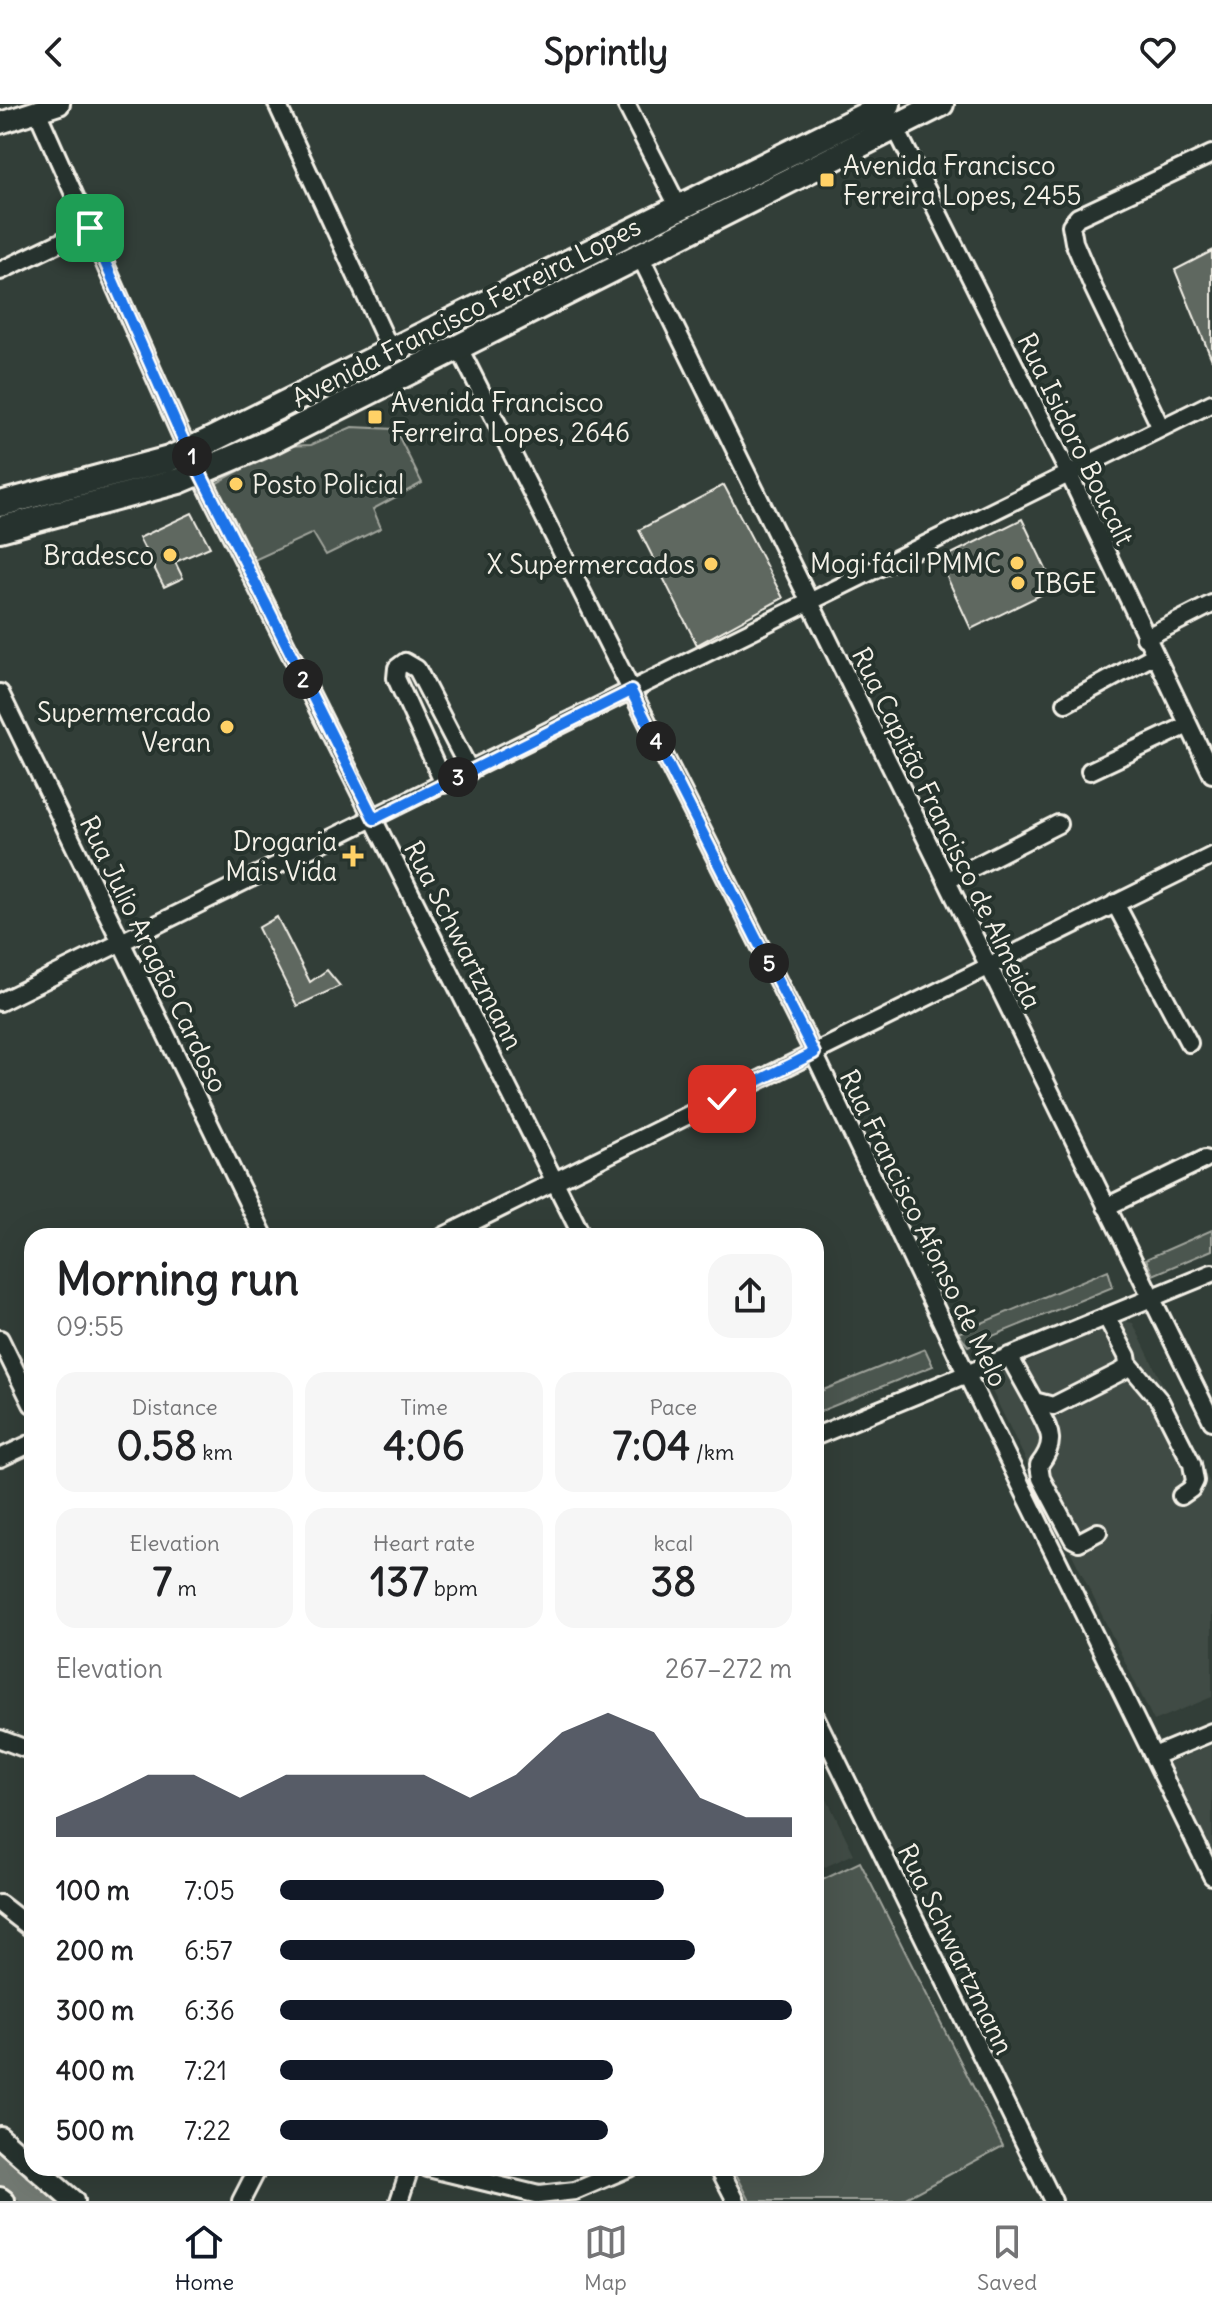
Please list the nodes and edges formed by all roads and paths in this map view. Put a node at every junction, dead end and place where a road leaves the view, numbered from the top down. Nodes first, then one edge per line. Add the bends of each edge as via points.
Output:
1 (59, 104) edge
2 (277, 104) edge
3 (626, 104) edge
4 (941, 104) edge
5 (37, 111) junction
6 (891, 116) edge
7 (0, 123) edge
8 (1212, 154) edge
9 (679, 208) junction
10 (90, 228) junction
11 (640, 256) junction
12 (0, 271) edge
13 (458, 346) junction
14 (391, 351) junction
15 (1212, 403) edge
16 (1161, 428) junction
17 (189, 450) junction
18 (201, 473) junction
19 (1069, 474) junction
20 (0, 504) edge
21 (0, 529) edge
22 (810, 601) junction
23 (1212, 604) edge
24 (1145, 638) junction
25 (1153, 656) junction
26 (631, 691) junction
27 (0, 693) edge
28 (1066, 703) dead end
29 (1188, 725) junction
30 (470, 771) junction
31 (1090, 771) dead end
32 (1212, 774) edge
33 (444, 784) junction
34 (374, 819) junction
35 (1058, 824) dead end
36 (1212, 856) edge
37 (948, 880) junction
38 (1115, 903) junction
39 (121, 943) junction
40 (988, 966) junction
41 (0, 1002) edge
42 (1189, 1043) dead end
43 (814, 1053) junction
44 (1205, 1159) dead end
45 (555, 1180) junction
46 (1106, 1207) junction
47 (260, 1228) edge
48 (460, 1228) edge
49 (578, 1228) edge
50 (1212, 1273) edge
51 (1151, 1299) junction
52 (1106, 1316) junction
53 (0, 1339) edge
54 (1009, 1356) junction
55 (1128, 1363) junction
56 (966, 1373) junction
57 (24, 1388) edge
58 (1034, 1401) junction
59 (1212, 1421) edge
60 (824, 1433) edge
61 (24, 1447) edge
62 (0, 1458) edge
63 (1181, 1496) dead end
64 (1098, 1532) dead end
65 (1212, 1732) edge
66 (824, 1734) edge
67 (0, 1739) edge
68 (24, 1748) edge
69 (1154, 1756) junction
70 (1212, 1876) edge
71 (0, 1904) edge
72 (24, 1923) edge
73 (0, 2137) edge
74 (24, 2157) edge
75 (45, 2176) edge
76 (254, 2176) edge
77 (407, 2176) edge
78 (456, 2176) edge
79 (614, 2176) edge
80 (723, 2176) edge
81 (577, 2196) edge
82 (528, 2197) edge
83 (73, 2201) edge
84 (241, 2201) edge
85 (399, 2201) edge
86 (736, 2201) edge
87 (1053, 2201) edge

1 - 5 main road
2 - 14 street
3 - 9 street
4 - 6 highway, Avenida Francisco Ferreira Lopes
5 - 7 main road
5 - 10 street, Rua Schwartzmann
6 - 9 highway, Avenida Francisco Ferreira Lopes
6 - 11 highway, Avenida Francisco Ferreira Lopes
6 - 19 street, Rua Isidoro Boucalt
8 - 16 street via 1071,225 1094,289
9 - 14 highway, Avenida Francisco Ferreira Lopes
10 - 12 street
10 - 17 street, Rua Schwartzmann
11 - 13 highway, Avenida Francisco Ferreira Lopes
11 - 22 street, Rua Capitão Francisco de Almeida
13 - 18 highway, Avenida Francisco Ferreira Lopes
13 - 26 street, Rua Francisco Afonso de Melo
14 - 17 highway, Avenida Francisco Ferreira Lopes
15 - 16 street
16 - 19 street
17 - 18 street, Rua Schwartzmann
17 - 20 highway, Avenida Francisco Ferreira Lopes
18 - 21 highway, Avenida Francisco Ferreira Lopes
18 - 34 street, Rua Schwartzmann
19 - 22 street
19 - 24 street, Rua Isidoro Boucalt
22 - 26 street
22 - 37 street, Rua Capitão Francisco de Almeida
23 - 24 street
24 - 25 street, Rua Isidoro Boucalt
25 - 28 street
25 - 29 street, Rua Isidoro Boucalt
26 - 30 street
26 - 43 street, Rua Francisco Afonso de Melo
27 - 39 street, Rua Julio Aragão Cardoso
29 - 31 street
29 - 32 street, Rua Isidoro Boucalt
30 - 33 street
30 - 33 street via 417,669 405,662 397,668 396,678
33 - 34 street
34 - 39 street
34 - 45 street, Rua Schwartzmann
35 - 37 street
36 - 38 street
37 - 40 street, Rua Capitão Francisco de Almeida
38 - 40 street
38 - 42 street
39 - 41 street
39 - 47 street, Rua Julio Aragão Cardoso
40 - 43 street
40 - 46 street, Rua Capitão Francisco de Almeida
43 - 45 street
43 - 56 street, Rua Francisco Afonso de Melo
44 - 46 street
45 - 48 street
45 - 49 street, Rua Schwartzmann
46 - 51 street, Rua Capitão Francisco de Almeida
50 - 51 street
51 - 52 street
51 - 59 street, Rua Capitão Francisco de Almeida
52 - 54 street
52 - 55 street
53 - 57 street
54 - 56 street
54 - 58 street
55 - 58 street via 1124,1370 1053,1406
55 - 63 street via 1160,1401 1192,1464 1195,1481
56 - 60 street
56 - 69 street, Rua Francisco Afonso de Melo
58 - 64 street via 1052,1440 1039,1465 1041,1478 1073,1539 1079,1542
61 - 62 street
65 - 69 street
66 - 87 street, Rua Schwartzmann
67 - 68 street
69 - 70 street, Rua Francisco Afonso de Melo
71 - 72 street
73 - 74 main road
75 - 83 main road
76 - 84 street
77 - 85 street
78 - 82 street
79 - 81 street
80 - 86 street
81 - 82 street

